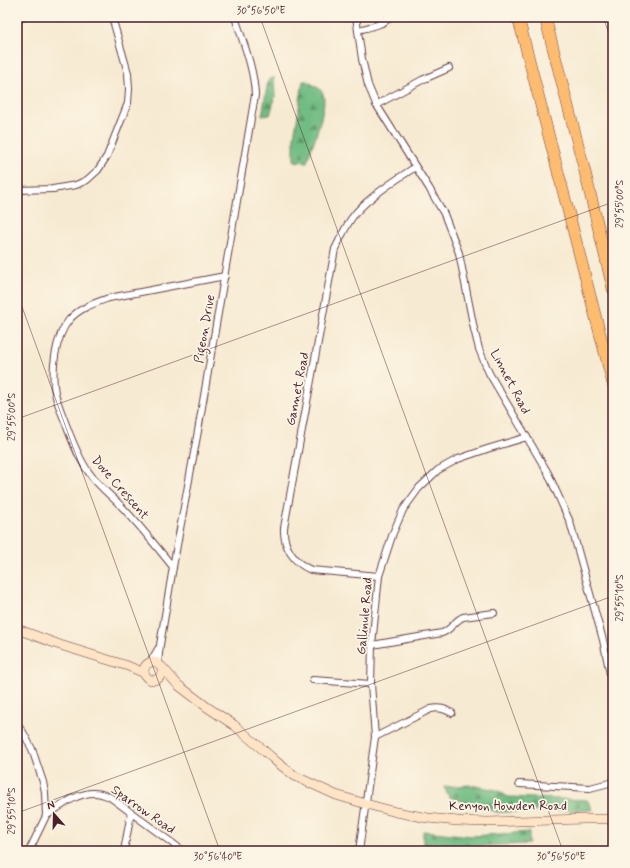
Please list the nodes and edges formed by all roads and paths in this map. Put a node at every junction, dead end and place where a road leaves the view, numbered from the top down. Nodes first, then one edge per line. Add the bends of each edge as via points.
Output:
1 (112, 17) edge
2 (235, 17) edge
3 (356, 17) edge
4 (391, 17) edge
5 (518, 17) edge
6 (545, 17) edge
7 (358, 30) junction
8 (449, 68) dead end
9 (376, 105) junction
10 (415, 167) junction
11 (17, 190) edge
12 (225, 276) junction
13 (613, 289) edge
14 (613, 384) edge
15 (527, 437) junction
16 (173, 567) junction
17 (379, 576) junction
18 (494, 613) dead end
19 (17, 629) edge
20 (372, 646) junction
21 (155, 663) junction
22 (128, 666) junction
23 (144, 673) junction
24 (157, 679) junction
25 (313, 680) dead end
26 (371, 684) junction
27 (178, 685) junction
28 (613, 696) edge
29 (452, 713) dead end
30 (17, 725) edge
31 (375, 737) junction
32 (613, 782) edge
33 (519, 784) dead end
34 (366, 804) junction
35 (132, 813) junction
36 (46, 816) junction
37 (613, 819) edge
38 (29, 851) edge
39 (124, 851) edge
40 (183, 851) edge
41 (359, 851) edge

1 - 11 street via 128,73 129,89 128,103 107,156 98,170 87,180 76,185
2 - 12 street, Pigeon Drive via 252,70 256,95
3 - 7 street, Linnet Road
4 - 7 street via 378,25
5 - 14 highway
6 - 13 highway
7 - 9 street, Linnet Road via 368,85
8 - 9 street
9 - 10 street, Linnet Road
10 - 15 street, Linnet Road via 444,214 459,253 479,349 489,373
10 - 17 street, Gannet Road via 368,202 352,219 335,249 284,528 284,538 291,556 306,568
12 - 16 street, Pigeon Drive
12 - 16 street, Dove Crescent via 109,298 91,305 70,319 58,341 53,379 58,403 82,462 90,475 124,509
15 - 17 street, Gallinule Road via 458,459 438,470 419,488 403,510
15 - 28 street, Linnet Road via 548,473 570,522 603,640
16 - 21 street, Pigeon Drive
17 - 20 street, Gallinule Road
18 - 20 street via 459,619 442,633
19 - 22 street
20 - 26 street, Gallinule Road
21 - 22 street
21 - 23 street via 144,667
21 - 24 street via 161,674
21 - 27 street, Kenyon Howden Road
22 - 23 street
23 - 24 street via 150,680
24 - 27 street, Kenyon Howden Road
25 - 26 street
26 - 31 street, Gallinule Road
27 - 34 street, Kenyon Howden Road via 234,726 295,776
29 - 31 street via 442,708 431,708
30 - 36 street via 29,741 35,756 45,792
31 - 34 street, Gallinule Road
32 - 33 street via 590,788
34 - 37 street, Kenyon Howden Road via 396,812 458,821
34 - 41 street, Gallinule Road
35 - 36 street, Sparrow Road via 110,798 94,793 74,798
35 - 39 street
35 - 40 street, Sparrow Road
36 - 38 street

